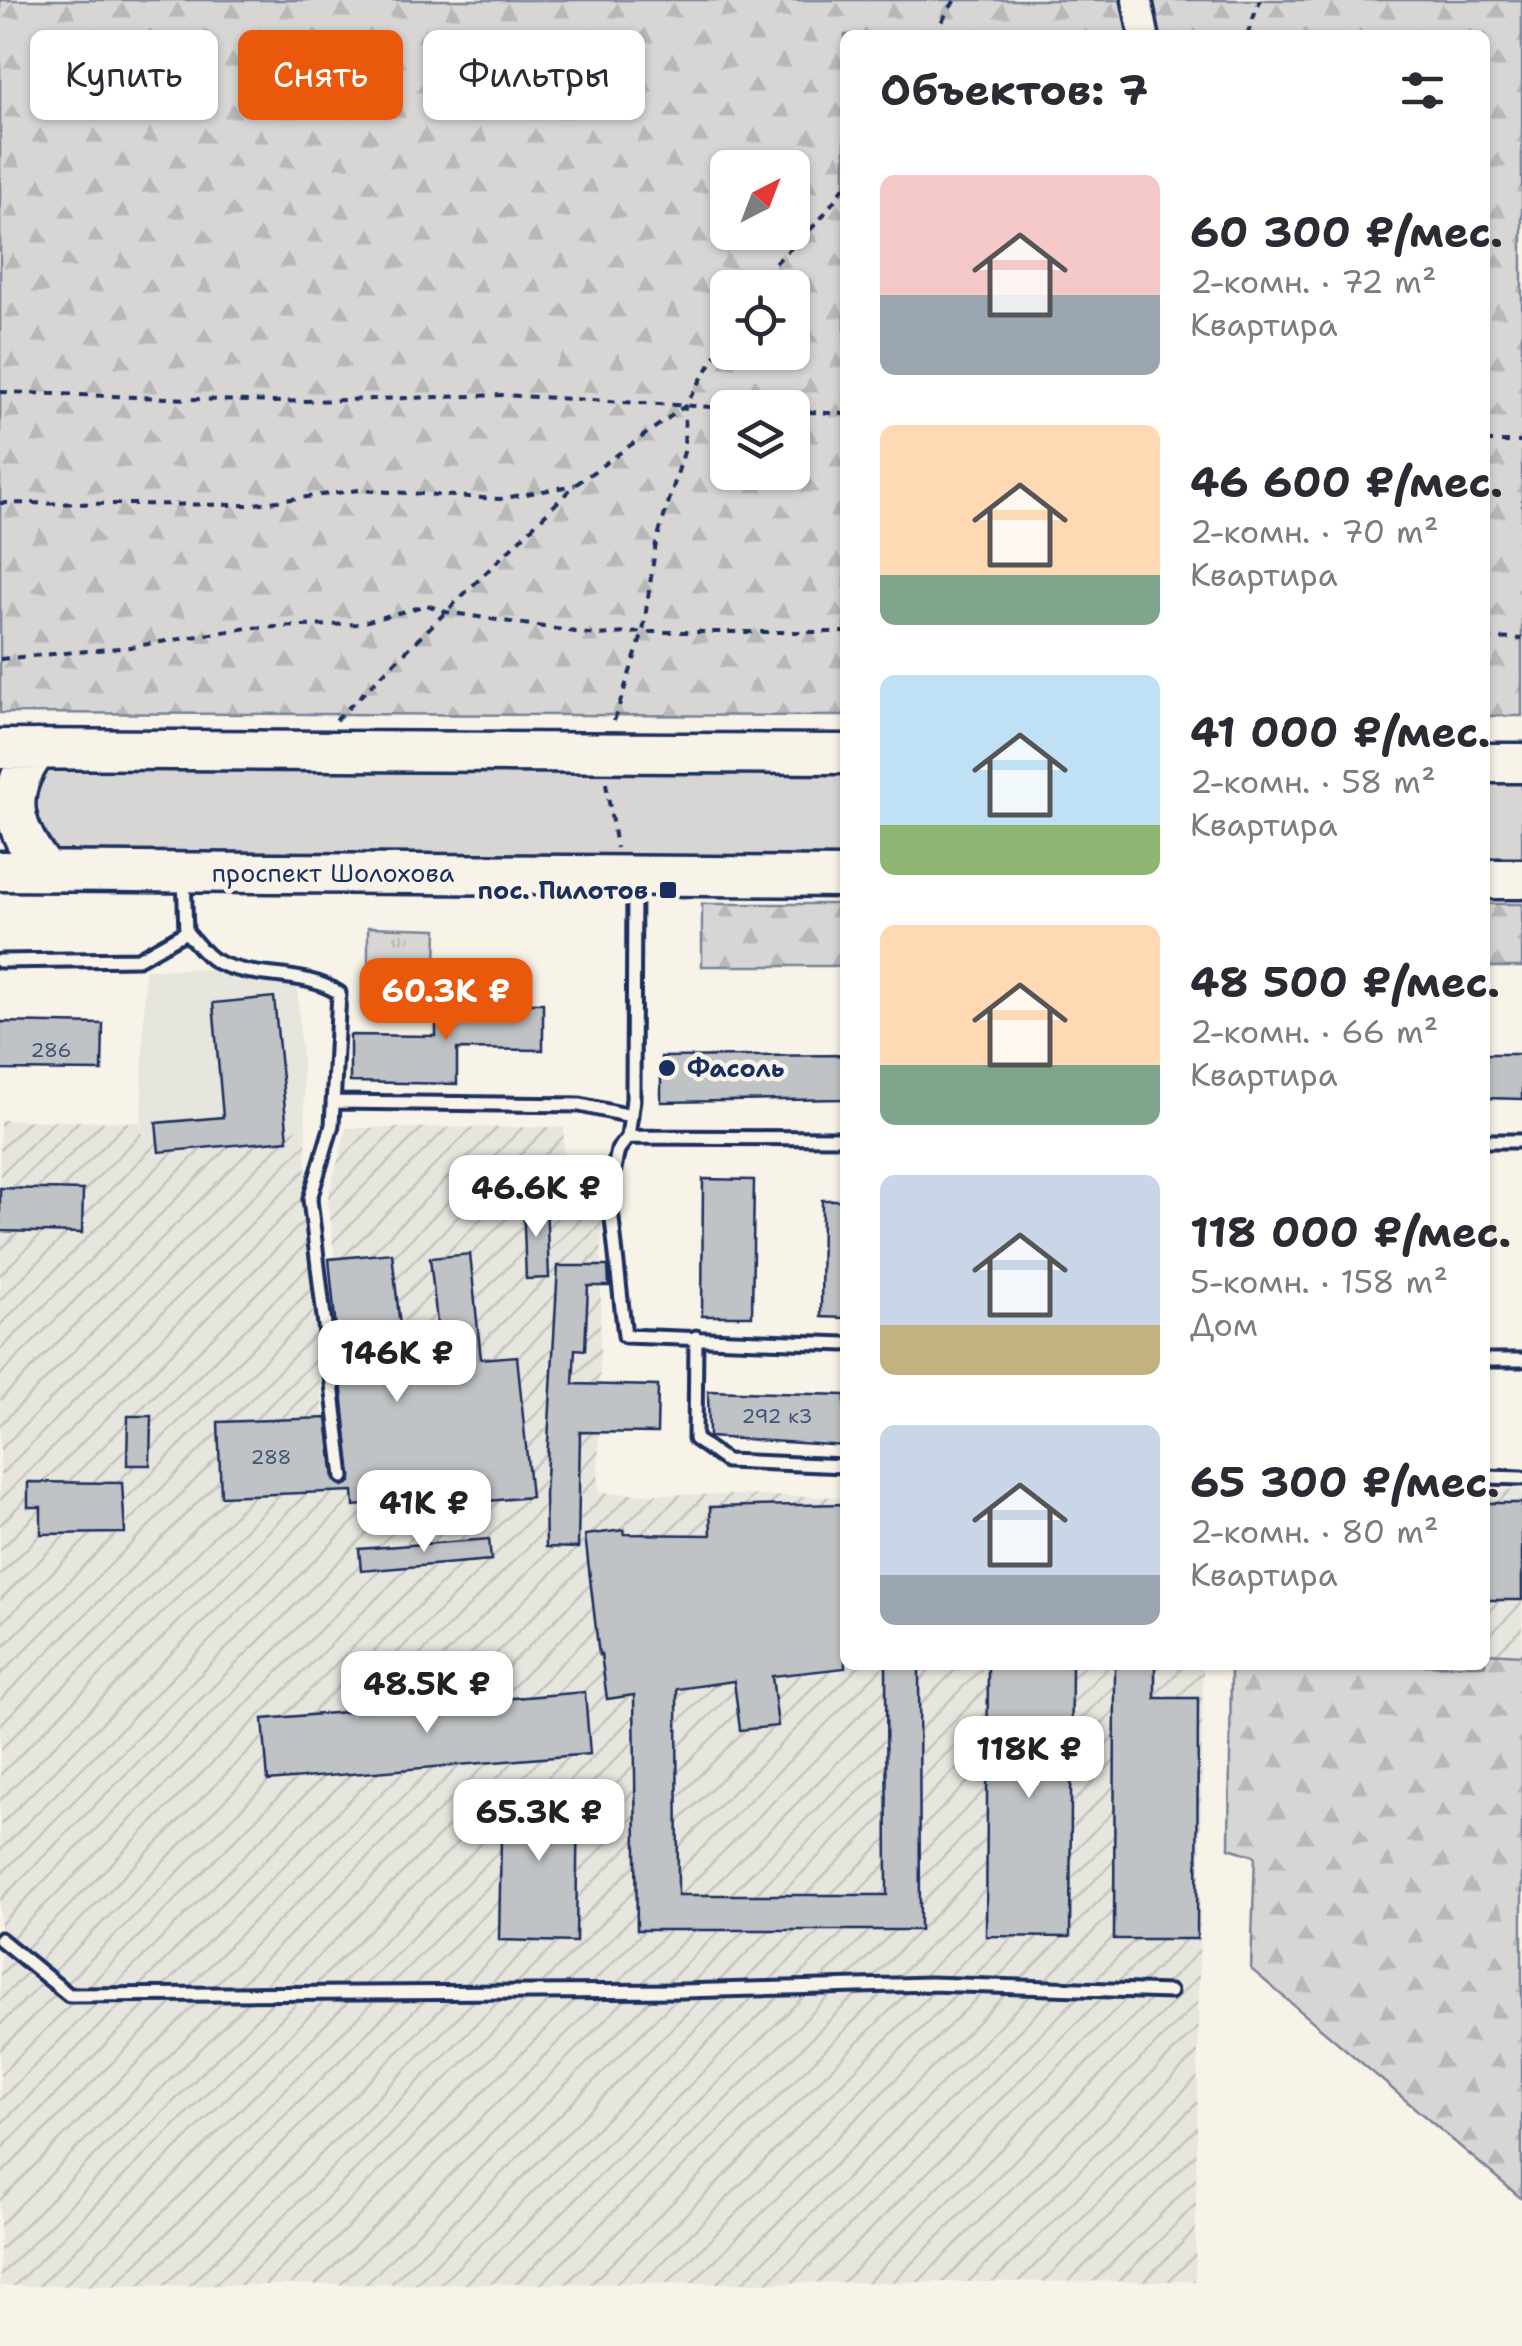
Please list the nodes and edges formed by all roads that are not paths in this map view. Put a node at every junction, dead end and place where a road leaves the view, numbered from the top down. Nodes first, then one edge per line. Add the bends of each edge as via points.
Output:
1 (1137, 0) edge
2 (1143, 30) edge
3 (0, 748) edge
4 (38, 749) junction
5 (840, 754) edge
6 (1490, 763) edge
7 (1522, 763) edge
8 (0, 787) edge
9 (0, 834) edge
10 (0, 871) edge
11 (46, 871) junction
12 (184, 872) junction
13 (627, 875) junction
14 (840, 877) edge
15 (1490, 879) edge
16 (1522, 879) edge
17 (186, 932) junction
18 (0, 961) edge
19 (333, 1102) junction
20 (631, 1116) junction
21 (628, 1137) junction
22 (840, 1138) edge
23 (1490, 1141) edge
24 (1522, 1142) edge
25 (696, 1337) junction
26 (840, 1344) edge
27 (1490, 1360) edge
28 (1522, 1360) edge
29 (840, 1466) edge
30 (344, 1476) dead end
31 (1490, 1477) edge
32 (1522, 1478) edge
33 (0, 1938) edge
34 (1170, 1992) dead end

1 - 2 street
3 - 4 main road
4 - 5 main road
4 - 11 main road via 23,767 14,797 16,822
6 - 7 main road
8 - 9 main road
10 - 11 main road, проспект Шолохова
11 - 12 main road, проспект Шолохова
12 - 13 main road, проспект Шолохова
12 - 17 lane
13 - 14 main road, проспект Шолохова
13 - 20 lane
15 - 16 main road
17 - 18 lane via 138,959
17 - 19 lane via 211,960 252,974 322,982 339,993
19 - 20 lane via 580,1105
19 - 30 lane via 310,1199
20 - 21 lane
21 - 22 lane
21 - 25 lane via 618,1150 609,1192 625,1336
23 - 24 lane
25 - 26 lane
25 - 29 lane via 695,1438 726,1462
27 - 28 lane
31 - 32 lane
33 - 34 lane via 70,1995 930,1984

